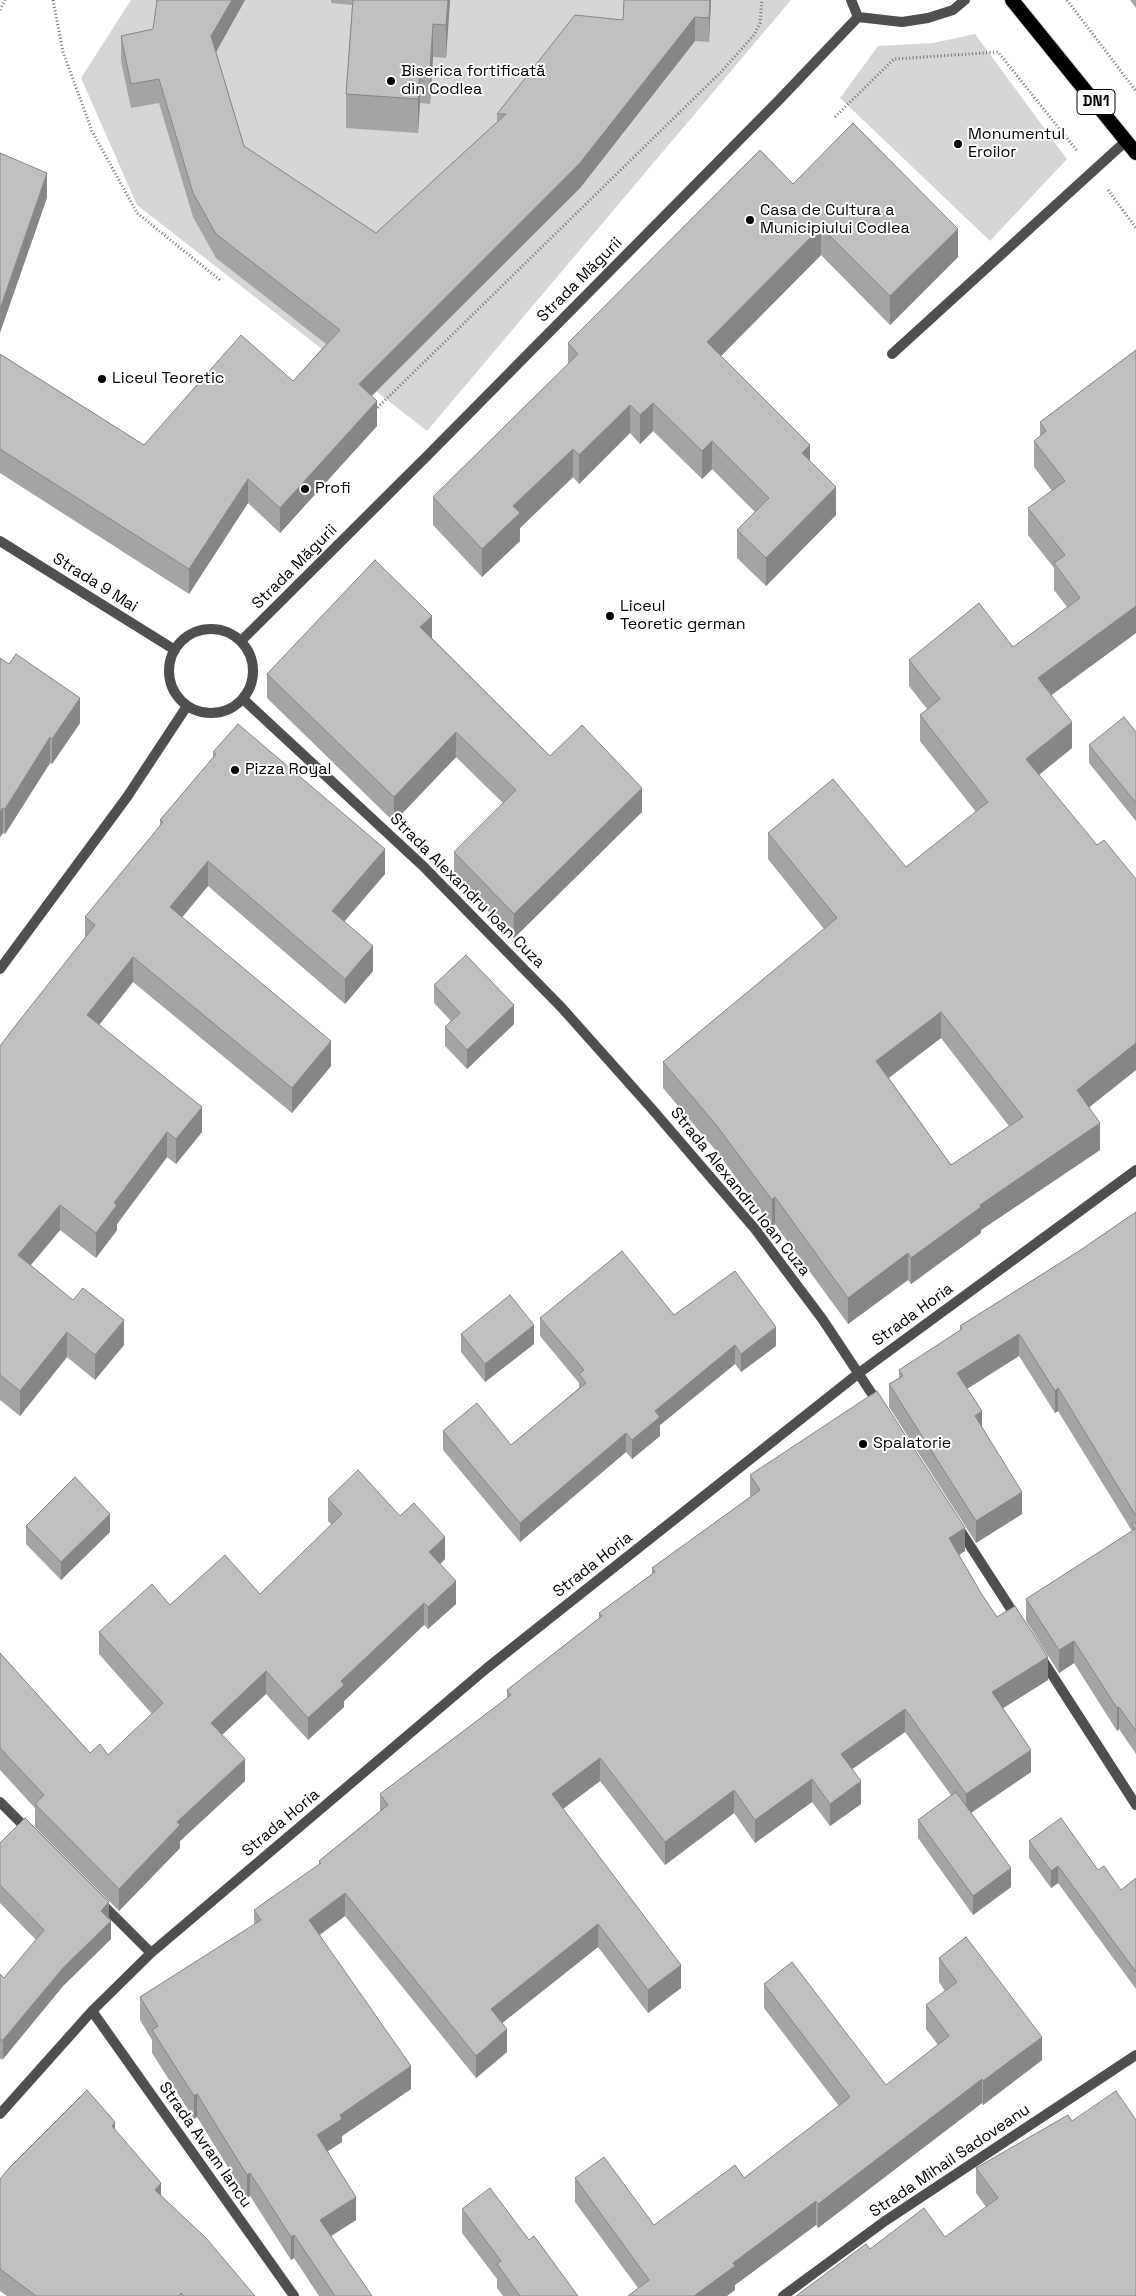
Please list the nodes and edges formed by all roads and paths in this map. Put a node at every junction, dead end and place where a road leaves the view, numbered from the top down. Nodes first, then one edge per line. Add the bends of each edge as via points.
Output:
1 (5, 0) edge
2 (53, 0) edge
3 (762, 0) edge
4 (851, 0) edge
5 (965, 0) edge
6 (1012, 0) edge
7 (1068, 0) edge
8 (0, 10) edge
9 (858, 17) junction
10 (1136, 91) edge
11 (835, 117) dead end
12 (1126, 141) junction
13 (1136, 153) edge
14 (1093, 170) junction
15 (1136, 228) edge
16 (220, 280) dead end
17 (892, 354) dead end
18 (375, 410) edge
19 (0, 541) edge
20 (241, 641) junction
21 (175, 650) junction
22 (243, 700) junction
23 (186, 706) junction
24 (0, 969) edge
25 (1136, 1170) edge
26 (859, 1373) junction
27 (886, 1414) edge
28 (954, 1521) edge
29 (1022, 1627) edge
30 (1033, 1644) edge
31 (0, 1802) edge
32 (1136, 1805) edge
33 (41, 1843) edge
34 (89, 1891) edge
35 (151, 1953) junction
36 (92, 2011) junction
37 (1136, 2055) edge
38 (0, 2114) edge
39 (294, 2296) edge
40 (784, 2296) edge

1 - 8 path
2 - 16 path via 63,52 92,131 137,213
3 - 18 path via 760,23 754,35 721,72
4 - 9 street
5 - 9 street via 953,10 928,18 902,22
6 - 12 highway, DN1
7 - 10 path
9 - 20 street, Strada Măgurii via 421,463
11 - 14 path via 894,59 998,52
12 - 13 highway, DN1
12 - 14 street
14 - 15 path
14 - 17 street
19 - 21 street, Strada 9 Mai
20 - 21 street via 218,629 206,629 194,632
20 - 22 street via 253,664 251,682
21 - 23 street via 170,662 172,686
22 - 23 street via 233,708 210,714
22 - 26 street, Strada Alexandru Ioan Cuza via 423,866 562,1008 755,1229
23 - 24 street via 127,797
25 - 26 street, Strada Horia
26 - 27 street, Strada Alexandru Ioan Cuza
26 - 35 street, Strada Horia via 488,1668
28 - 29 street
30 - 32 street
31 - 33 street
34 - 35 street
35 - 36 street, Strada Horia
36 - 38 street, Strada Horia
36 - 39 street, Strada Avram Iancu
37 - 40 street, Strada Mihail Sadoveanu via 885,2221

